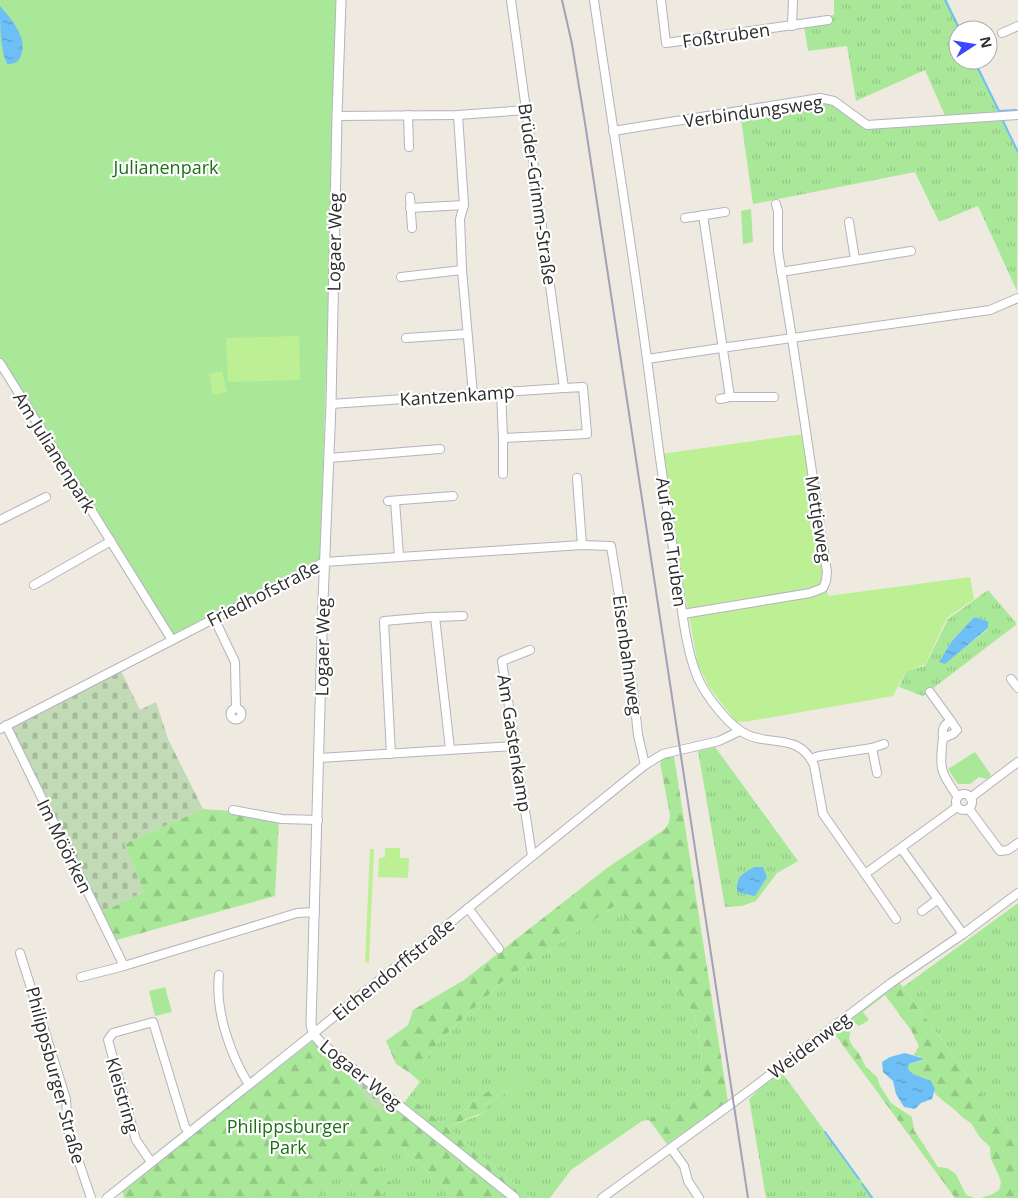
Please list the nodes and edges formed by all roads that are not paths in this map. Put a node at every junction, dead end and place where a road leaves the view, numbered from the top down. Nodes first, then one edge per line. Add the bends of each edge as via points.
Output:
1 (341, 0) edge
2 (511, 0) edge
3 (594, 0) edge
4 (661, 0) edge
5 (793, 0) edge
6 (828, 20) dead end
7 (792, 26) junction
8 (1018, 26) edge
9 (1002, 32) dead end
10 (526, 110) junction
11 (408, 115) junction
12 (458, 115) junction
13 (1018, 115) edge
14 (337, 116) junction
15 (613, 131) junction
16 (409, 147) dead end
17 (410, 197) dead end
18 (776, 204) dead end
19 (464, 205) junction
20 (410, 208) junction
21 (725, 212) dead end
22 (703, 215) junction
23 (685, 218) dead end
24 (849, 222) dead end
25 (412, 228) dead end
26 (911, 251) dead end
27 (855, 259) junction
28 (462, 270) junction
29 (781, 272) junction
30 (401, 277) dead end
31 (1018, 298) edge
32 (466, 334) junction
33 (406, 338) dead end
34 (792, 338) junction
35 (722, 348) junction
36 (648, 360) junction
37 (0, 363) edge
38 (564, 388) junction
39 (501, 392) junction
40 (472, 394) junction
41 (730, 397) junction
42 (774, 397) dead end
43 (720, 399) dead end
44 (331, 404) junction
45 (503, 438) junction
46 (440, 449) dead end
47 (328, 458) junction
48 (503, 474) dead end
49 (577, 478) dead end
50 (453, 496) dead end
51 (46, 497) dead end
52 (0, 520) edge
53 (111, 541) junction
54 (582, 546) junction
55 (612, 546) joint
56 (399, 556) junction
57 (324, 562) junction
58 (34, 585) dead end
59 (683, 614) junction
60 (463, 616) dead end
61 (435, 617) junction
62 (214, 618) junction
63 (172, 640) junction
64 (530, 650) dead end
65 (1011, 679) dead end
66 (1018, 688) edge
67 (930, 692) dead end
68 (236, 708) dead end
69 (3, 727) edge
70 (740, 731) junction
71 (884, 744) dead end
72 (515, 746) junction
73 (872, 748) junction
74 (450, 749) junction
75 (391, 754) junction
76 (319, 758) junction
77 (811, 759) junction
78 (1018, 762) edge
79 (644, 765) junction
80 (877, 772) dead end
81 (958, 797) junction
82 (970, 798) junction
83 (957, 807) junction
84 (969, 808) junction
85 (233, 810) dead end
86 (318, 820) junction
87 (1018, 843) edge
88 (902, 848) junction
89 (532, 856) junction
90 (865, 874) junction
91 (1018, 894) edge
92 (938, 899) junction
93 (468, 908) junction
94 (922, 911) dead end
95 (315, 912) junction
96 (896, 919) dead end
97 (963, 934) junction
98 (498, 949) dead end
99 (20, 953) dead end
100 (124, 966) junction
101 (219, 974) dead end
102 (81, 978) dead end
103 (313, 1034) junction
104 (248, 1085) junction
105 (189, 1132) junction
106 (671, 1148) junction
107 (151, 1162) junction
108 (612, 1195) edge
109 (91, 1198) edge
110 (106, 1198) edge
111 (515, 1198) edge
112 (602, 1198) edge
113 (699, 1198) edge

1 - 14 street, Logaer Weg
2 - 10 street, Brüder-Grimm-Straße
3 - 15 street
4 - 7 street, Foßtruben via 666,43
5 - 7 street
6 - 7 street, Foßtruben
8 - 9 street
10 - 12 street
10 - 38 street, Brüder-Grimm-Straße
11 - 12 street
11 - 14 street
11 - 16 street
12 - 19 street
13 - 15 street, Verbindungsweg via 867,124 834,101 820,98
14 - 44 street, Logaer Weg
15 - 36 street, Auf den Truben
17 - 20 street
18 - 29 street
19 - 20 street
19 - 28 street via 460,219
20 - 25 street
21 - 22 street
22 - 23 street
22 - 35 street
24 - 27 street
26 - 27 street
27 - 29 street
28 - 30 street
28 - 32 street
29 - 34 street
31 - 34 street via 990,310
32 - 33 street
32 - 40 street
34 - 35 street
34 - 59 street, Mettjeweg via 826,581 823,588 810,594
35 - 36 street
35 - 41 street
36 - 59 street, Auf den Truben
37 - 53 street, Am Julianenpark
38 - 39 street, Kantzenkamp
38 - 45 street, Kantzenkamp via 583,387 586,434
39 - 40 street, Kantzenkamp
39 - 45 street
40 - 44 street, Kantzenkamp
41 - 42 street
41 - 43 street
44 - 47 street, Logaer Weg
45 - 48 street
46 - 47 street
47 - 57 street, Logaer Weg
49 - 54 street
50 - 56 street via 392,501
51 - 52 street
53 - 58 street
53 - 63 street, Am Julianenpark
54 - 55 street, Friedhofstraße
54 - 56 street, Friedhofstraße
55 - 79 street, Eisenbahnweg via 622,632
56 - 57 street, Friedhofstraße
57 - 62 street, Friedhofstraße
57 - 76 street, Logaer Weg
59 - 70 street, Auf den Truben via 700,683
60 - 61 street
61 - 74 street
61 - 75 street via 384,621
62 - 63 street, Friedhofstraße
62 - 68 street via 235,662
63 - 69 street, Friedhofstraße
64 - 72 street, Am Gastenkamp via 502,661
65 - 66 street
67 - 81 street via 957,730 943,738 942,772
69 - 100 street, Im Möörken
70 - 77 street, Auf den Truben via 754,738 791,743
70 - 79 street, Eichendorffstraße via 719,742 663,754
71 - 73 street
72 - 74 street
72 - 89 street, Am Gastenkamp
73 - 77 street
73 - 80 street
74 - 75 street
75 - 76 street
76 - 86 street, Logaer Weg
77 - 90 street via 823,814
78 - 82 street
79 - 89 street, Eichendorffstraße
81 - 82 street via 964,794
81 - 83 street
82 - 84 street
83 - 84 street
83 - 88 street
84 - 87 street via 1000,851
85 - 86 street via 282,819
86 - 95 street, Logaer Weg
88 - 90 street
88 - 92 street
89 - 93 street, Eichendorffstraße
90 - 96 street
91 - 97 street, Weidenweg
92 - 94 street
92 - 97 street
93 - 98 street, Eichendorffstraße
93 - 103 street, Eichendorffstraße
95 - 100 street via 297,912
95 - 103 street, Logaer Weg
97 - 106 street, Weidenweg via 891,983
99 - 109 street, Philippsburger Straße via 66,1099 68,1130
100 - 102 street
101 - 104 street via 218,988 229,1046
103 - 104 street, Eichendorffstraße
103 - 111 street, Logaer Weg
104 - 105 street, Eichendorffstraße
105 - 107 street, Eichendorffstraße
105 - 107 street, Kleistring via 153,1022 113,1033 108,1040 132,1129
106 - 108 street, Weidenweg
106 - 113 street via 684,1166 688,1181
107 - 110 street, Eichendorffstraße
108 - 112 street, Weidenweg

